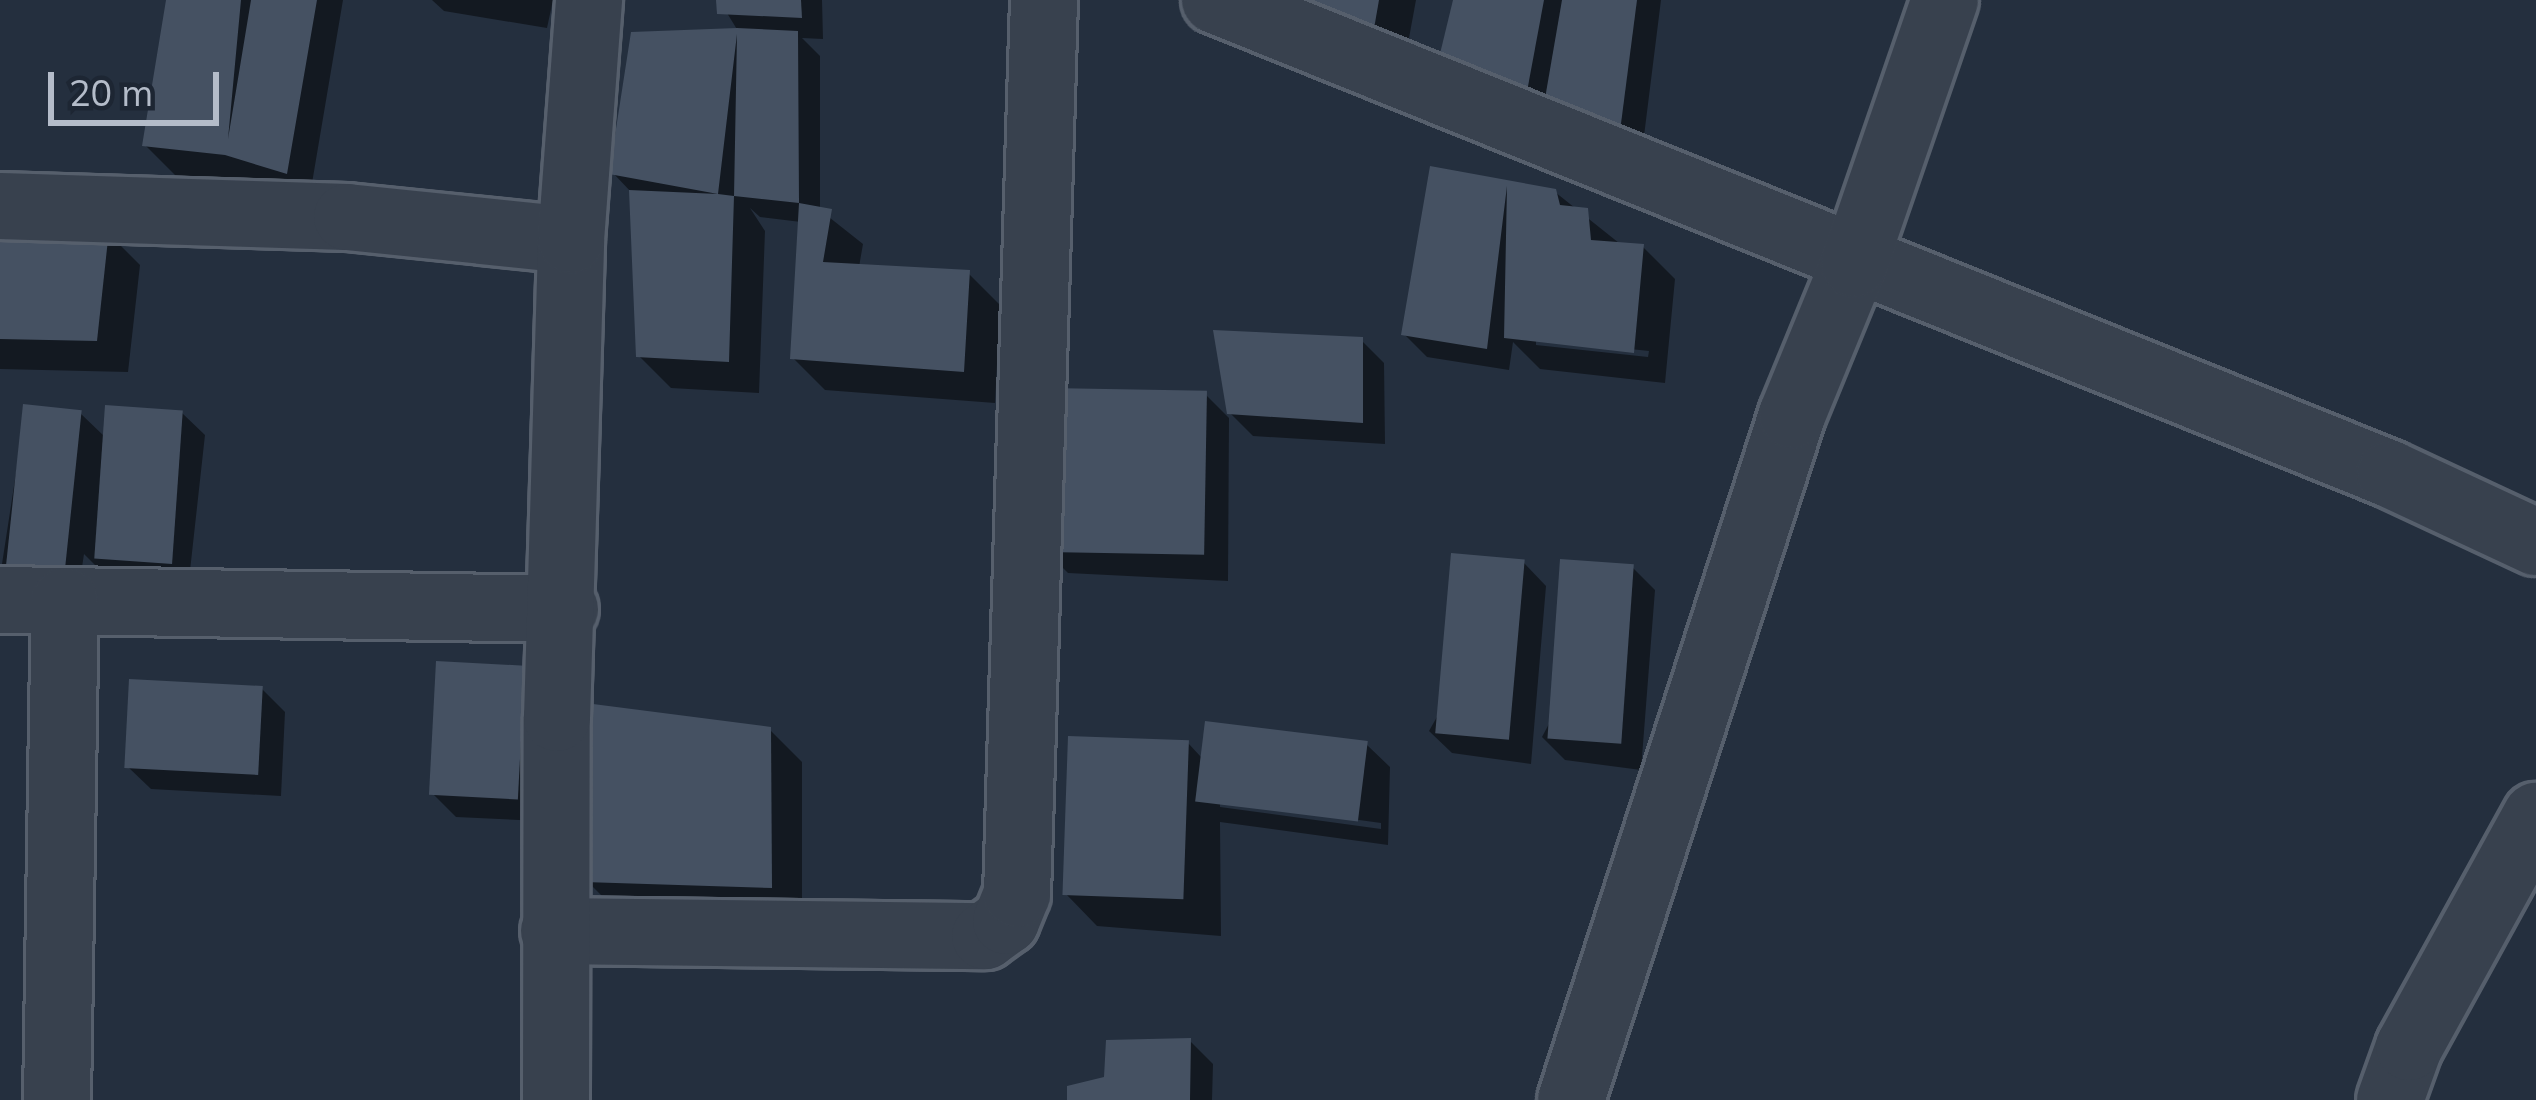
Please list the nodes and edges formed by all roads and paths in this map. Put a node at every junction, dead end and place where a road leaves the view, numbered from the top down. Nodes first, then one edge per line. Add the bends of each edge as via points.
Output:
1 (589, 0) edge
2 (1044, 0) edge
3 (1215, 0) edge
4 (1945, 0) edge
5 (0, 206) edge
6 (572, 240) junction
7 (1854, 264) junction
8 (2536, 542) edge
9 (0, 600) edge
10 (65, 601) junction
11 (566, 609) junction
12 (2536, 816) edge
13 (554, 931) junction
14 (57, 1100) edge
15 (556, 1100) edge
16 (1571, 1100) edge
17 (2390, 1100) edge

1 - 6 street
2 - 13 street via 1017,894 1006,921 985,935
3 - 7 street
4 - 7 street
5 - 6 street via 324,215
6 - 11 street
7 - 8 street via 2390,474
7 - 16 street via 1792,415
9 - 10 street
10 - 11 street
10 - 14 street
11 - 13 street
12 - 17 street via 2409,1047
13 - 15 street

